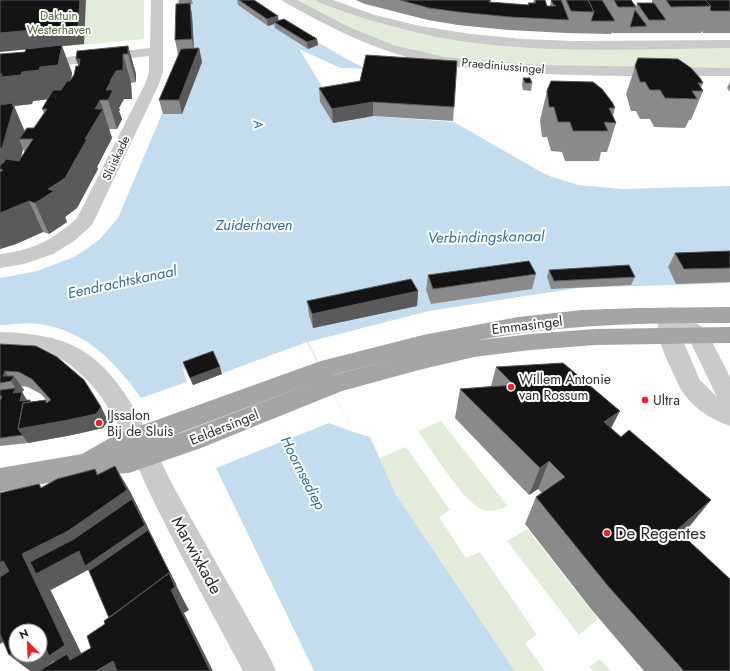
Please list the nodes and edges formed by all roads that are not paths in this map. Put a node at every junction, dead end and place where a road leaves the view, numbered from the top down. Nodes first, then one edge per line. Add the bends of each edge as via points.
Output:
1 (157, 0) edge
2 (288, 0) edge
3 (322, 0) edge
4 (730, 44) edge
5 (157, 51) junction
6 (0, 68) edge
7 (730, 72) edge
8 (0, 261) edge
9 (730, 315) edge
10 (670, 326) junction
11 (730, 335) edge
12 (698, 336) junction
13 (0, 340) edge
14 (333, 375) joint
15 (730, 400) edge
16 (730, 416) edge
17 (141, 447) junction
18 (0, 480) edge
19 (260, 671) edge

1 - 5 street, Sluiskade
2 - 7 street, Praediniussingel via 386,47 453,62 566,71
3 - 4 street, Praediniussingel via 398,26 468,38 586,45
5 - 6 street
5 - 8 street, Sluiskade via 156,72 152,84 85,221 50,248 25,258
9 - 10 main road, Emmasingel
10 - 12 main road, Emmasingel
10 - 14 main road, Emmasingel via 595,337 474,349
10 - 16 street via 691,386 709,405
11 - 12 main road, Emmasingel
12 - 15 street
13 - 17 street, Marwixkade via 40,342 68,352 83,362 122,410
14 - 17 main road, Eeldersingel via 232,413 192,440
17 - 18 main road, Eeldersingel via 129,462 85,465
17 - 19 street, Marwixkade via 163,493

